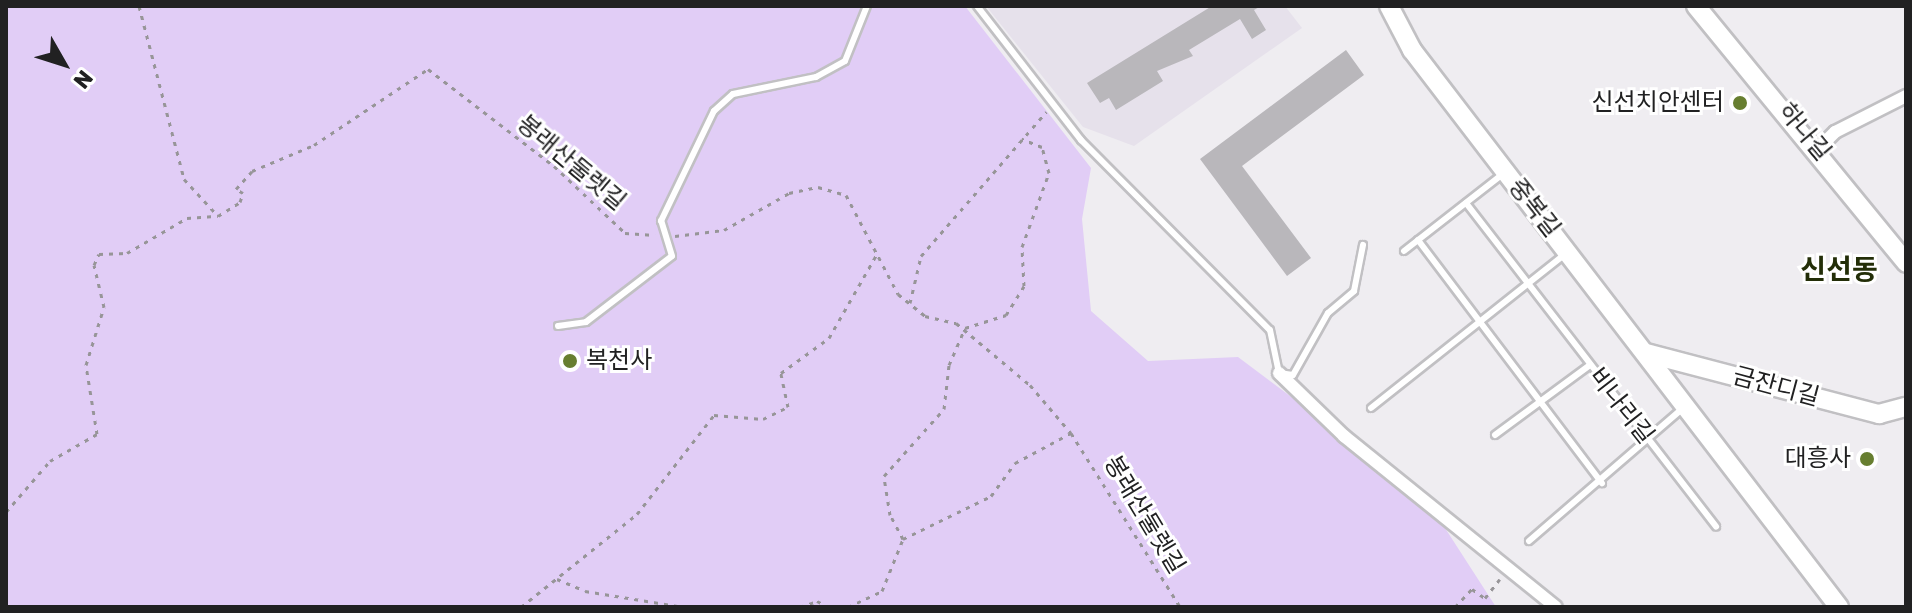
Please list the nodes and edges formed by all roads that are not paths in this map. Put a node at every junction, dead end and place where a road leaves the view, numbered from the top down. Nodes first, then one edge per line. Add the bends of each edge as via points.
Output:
1 (867, 6) edge
2 (977, 6) edge
3 (1389, 6) edge
4 (1696, 6) edge
5 (1906, 96) edge
6 (1819, 148) junction
7 (1506, 171) junction
8 (1466, 203) junction
9 (1418, 240) junction
10 (1363, 245) dead end
11 (1404, 251) dead end
12 (1568, 252) junction
13 (1906, 263) edge
14 (1527, 284) junction
15 (1479, 323) junction
16 (558, 326) dead end
17 (1646, 353) junction
18 (1590, 365) junction
19 (1279, 373) junction
20 (1540, 402) junction
21 (1686, 405) junction
22 (1906, 407) edge
23 (1371, 408) dead end
24 (1495, 435) dead end
25 (1648, 440) junction
26 (1602, 483) junction
27 (1716, 527) dead end
28 (1529, 541) dead end
29 (1556, 607) edge
30 (1839, 607) edge

1 - 16 lane via 845,61 816,77 733,94 714,111 661,221 672,256 586,322
2 - 19 lane via 1053,105 1270,330
3 - 7 street, 중복길 via 1412,50
4 - 6 street, 하나길
5 - 6 street via 1835,132
6 - 13 street, 하나길
7 - 8 lane
7 - 12 street, 중복길
8 - 9 lane
8 - 14 lane, 비나리길
9 - 11 lane
9 - 15 lane
10 - 19 lane via 1354,291 1328,313 1293,375
12 - 14 lane
12 - 17 street, 중복길
14 - 15 lane
14 - 18 lane, 비나리길
15 - 20 lane
15 - 23 lane
17 - 21 street, 중복길
17 - 22 street, 금잔디길 via 1879,414
18 - 20 lane
18 - 25 lane, 비나리길
19 - 29 street via 1344,436
20 - 24 lane
20 - 26 lane
21 - 25 lane
21 - 30 street, 중복길
25 - 26 lane
25 - 27 lane, 비나리길
26 - 28 lane

